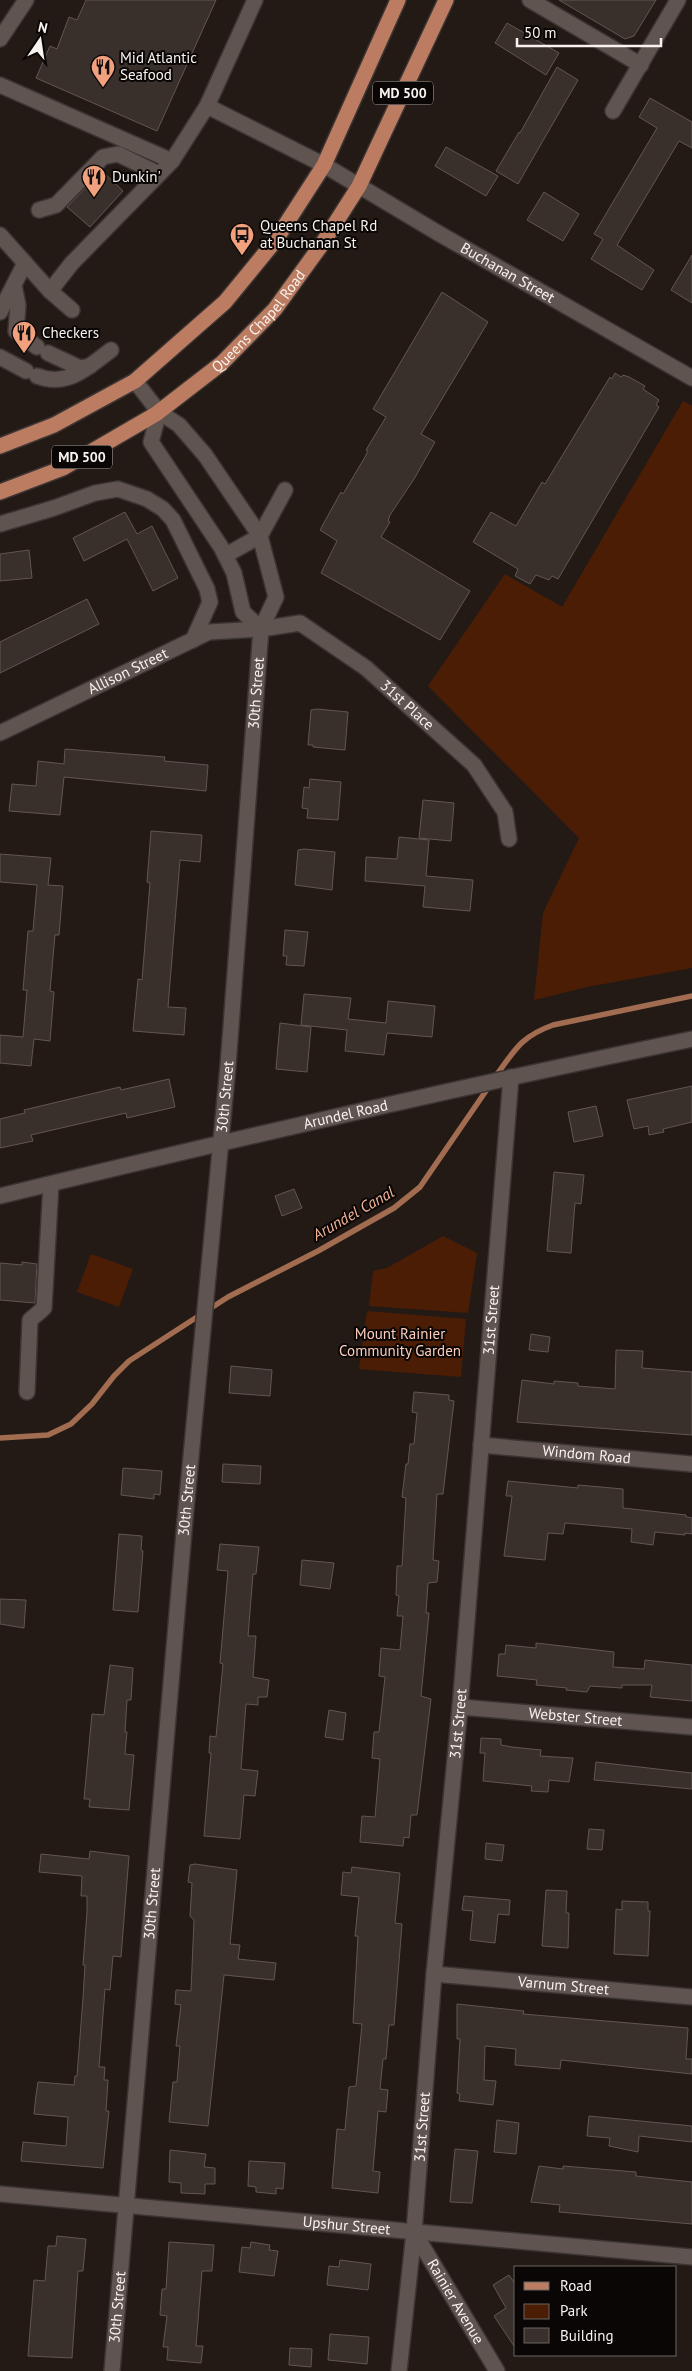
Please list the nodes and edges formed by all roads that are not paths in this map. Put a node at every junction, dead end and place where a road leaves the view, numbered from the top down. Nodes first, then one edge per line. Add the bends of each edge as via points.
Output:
1 (26, 0) edge
2 (255, 0) edge
3 (398, 0) edge
4 (446, 0) edge
5 (530, 0) edge
6 (678, 0) edge
7 (0, 39) edge
8 (641, 65) junction
9 (0, 85) edge
10 (207, 106) junction
11 (613, 111) dead end
12 (172, 161) junction
13 (324, 165) junction
14 (159, 174) junction
15 (359, 186) junction
16 (39, 210) dead end
17 (0, 235) edge
18 (25, 263) junction
19 (14, 284) junction
20 (50, 292) junction
21 (72, 310) dead end
22 (0, 312) edge
23 (110, 350) dead end
24 (0, 357) edge
25 (90, 366) junction
26 (692, 378) edge
27 (135, 381) junction
28 (159, 412) junction
29 (0, 446) edge
30 (285, 490) dead end
31 (0, 492) edge
32 (0, 524) edge
33 (260, 536) junction
34 (226, 555) junction
35 (261, 629) junction
36 (193, 640) junction
37 (0, 733) edge
38 (509, 839) dead end
39 (692, 1039) edge
40 (510, 1076) junction
41 (221, 1142) junction
42 (51, 1184) junction
43 (0, 1196) edge
44 (27, 1392) dead end
45 (481, 1445) junction
46 (692, 1464) edge
47 (460, 1708) junction
48 (692, 1727) edge
49 (434, 1974) junction
50 (692, 1997) edge
51 (0, 2194) edge
52 (125, 2206) junction
53 (414, 2232) junction
54 (692, 2257) edge
55 (112, 2371) edge
56 (399, 2371) edge
57 (497, 2371) edge

1 - 7 street
2 - 10 street
3 - 13 main road, MD 500
4 - 15 main road, Queens Chapel Road / MD 500
5 - 8 street
6 - 8 street
8 - 11 street
9 - 12 street
10 - 12 street
10 - 13 street, Buchanan Street
12 - 14 street
13 - 15 street, Buchanan Street
13 - 27 main road, MD 500 via 275,241 225,302
14 - 16 street via 118,154 103,157 56,204
14 - 20 street via 72,263
15 - 26 street, Buchanan Street
15 - 28 main road, Queens Chapel Road / MD 500 via 275,309 222,363
17 - 18 street
18 - 19 street
18 - 20 street
19 - 22 street
19 - 25 street via 18,305 16,332 80,368
20 - 21 street
23 - 25 street
24 - 25 street via 31,374 55,381 71,378
27 - 28 street, 30th Street
27 - 29 main road, MD 500 via 54,425
28 - 31 main road, Queens Chapel Road / MD 500 via 63,468
28 - 33 street, 30th Street via 179,425 205,455
28 - 34 street via 151,442
30 - 33 street
32 - 36 street via 118,488 147,499 173,520 207,589 210,602
33 - 34 street
33 - 35 street, 30th Street via 276,597
34 - 35 street via 234,573 243,612
35 - 36 street, Allison Street via 209,632
35 - 38 street, 31st Place via 300,623 366,668 474,765 505,812
35 - 41 street, 30th Street
36 - 37 street, Allison Street
39 - 40 street, Arundel Road
40 - 41 street, Arundel Road
40 - 45 street, 31st Street
41 - 42 street, Arundel Road
41 - 52 street, 30th Street
42 - 43 street, Arundel Road
42 - 44 street via 44,1308 30,1320
45 - 46 street, Windom Road
45 - 47 street, 31st Street
47 - 48 street, Webster Street
47 - 49 street, 31st Street
49 - 50 street, Varnum Street
49 - 53 street, 31st Street
51 - 52 street, Upshur Street
52 - 53 street, Upshur Street
52 - 55 street, 30th Street
53 - 54 street, Upshur Street
53 - 56 street, 31st Street
53 - 57 street, Rainier Avenue

